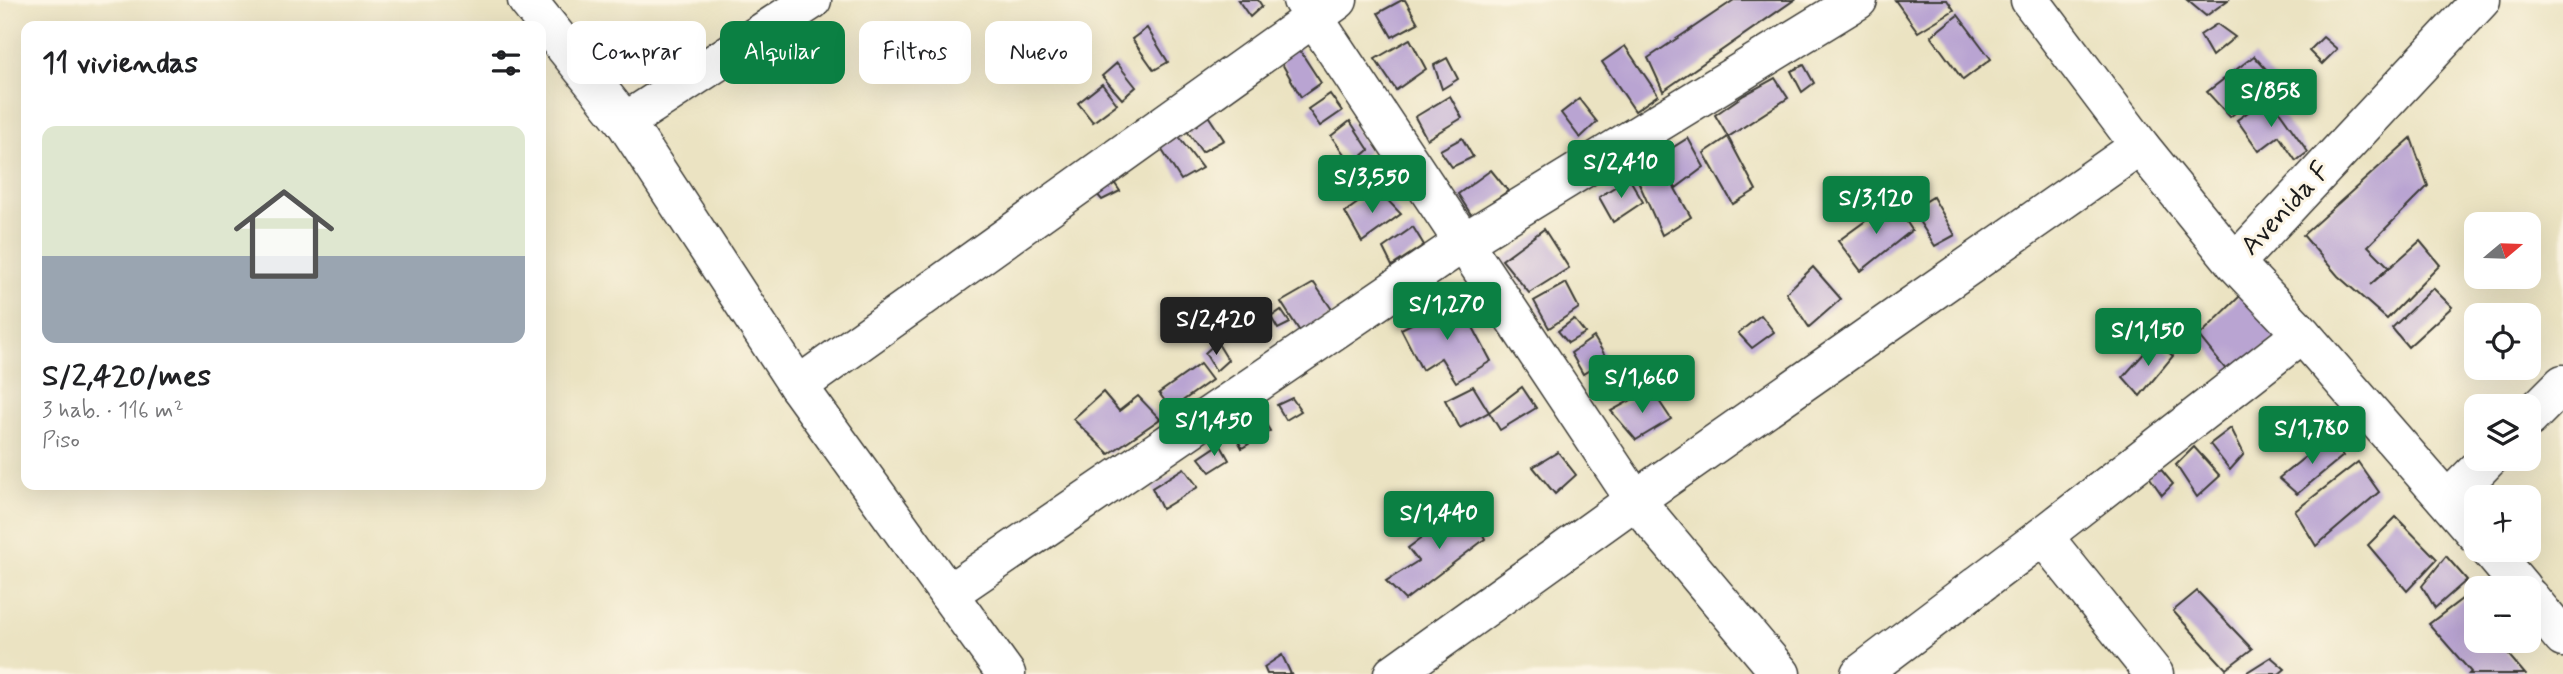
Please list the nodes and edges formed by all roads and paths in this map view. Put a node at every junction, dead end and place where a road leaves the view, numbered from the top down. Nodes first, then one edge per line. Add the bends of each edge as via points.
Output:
1 (527, 0) edge
2 (812, 0) edge
3 (1858, 0) edge
4 (2029, 0) edge
5 (2469, 5) edge
6 (1318, 6) edge
7 (544, 21) edge
8 (546, 24) edge
9 (625, 122) junction
10 (2140, 146) junction
11 (1464, 242) junction
12 (2235, 264) junction
13 (2302, 334) junction
14 (2563, 384) edge
15 (797, 386) junction
16 (2541, 406) edge
17 (2476, 471) edge
18 (1635, 500) junction
19 (2448, 500) junction
20 (2464, 519) edge
21 (2043, 536) junction
22 (2500, 562) edge
23 (2512, 576) edge
24 (948, 594) junction
25 (2541, 611) edge
26 (2563, 638) edge
27 (1006, 674) edge
28 (1393, 674) edge
29 (1780, 674) edge
30 (1860, 674) edge
31 (2154, 674) edge

1 - 7 street
2 - 9 street
3 - 11 street
4 - 10 street
5 - 12 street, Avenida F
6 - 11 street
6 - 15 street
8 - 9 street
9 - 15 street
10 - 12 street
10 - 18 street
11 - 18 street
11 - 24 street
12 - 13 street
13 - 19 street
13 - 21 street
14 - 16 street
15 - 24 street
17 - 19 street
18 - 28 street
18 - 29 street
19 - 20 street
21 - 30 street
21 - 31 street
22 - 23 street
24 - 27 street
25 - 26 street

